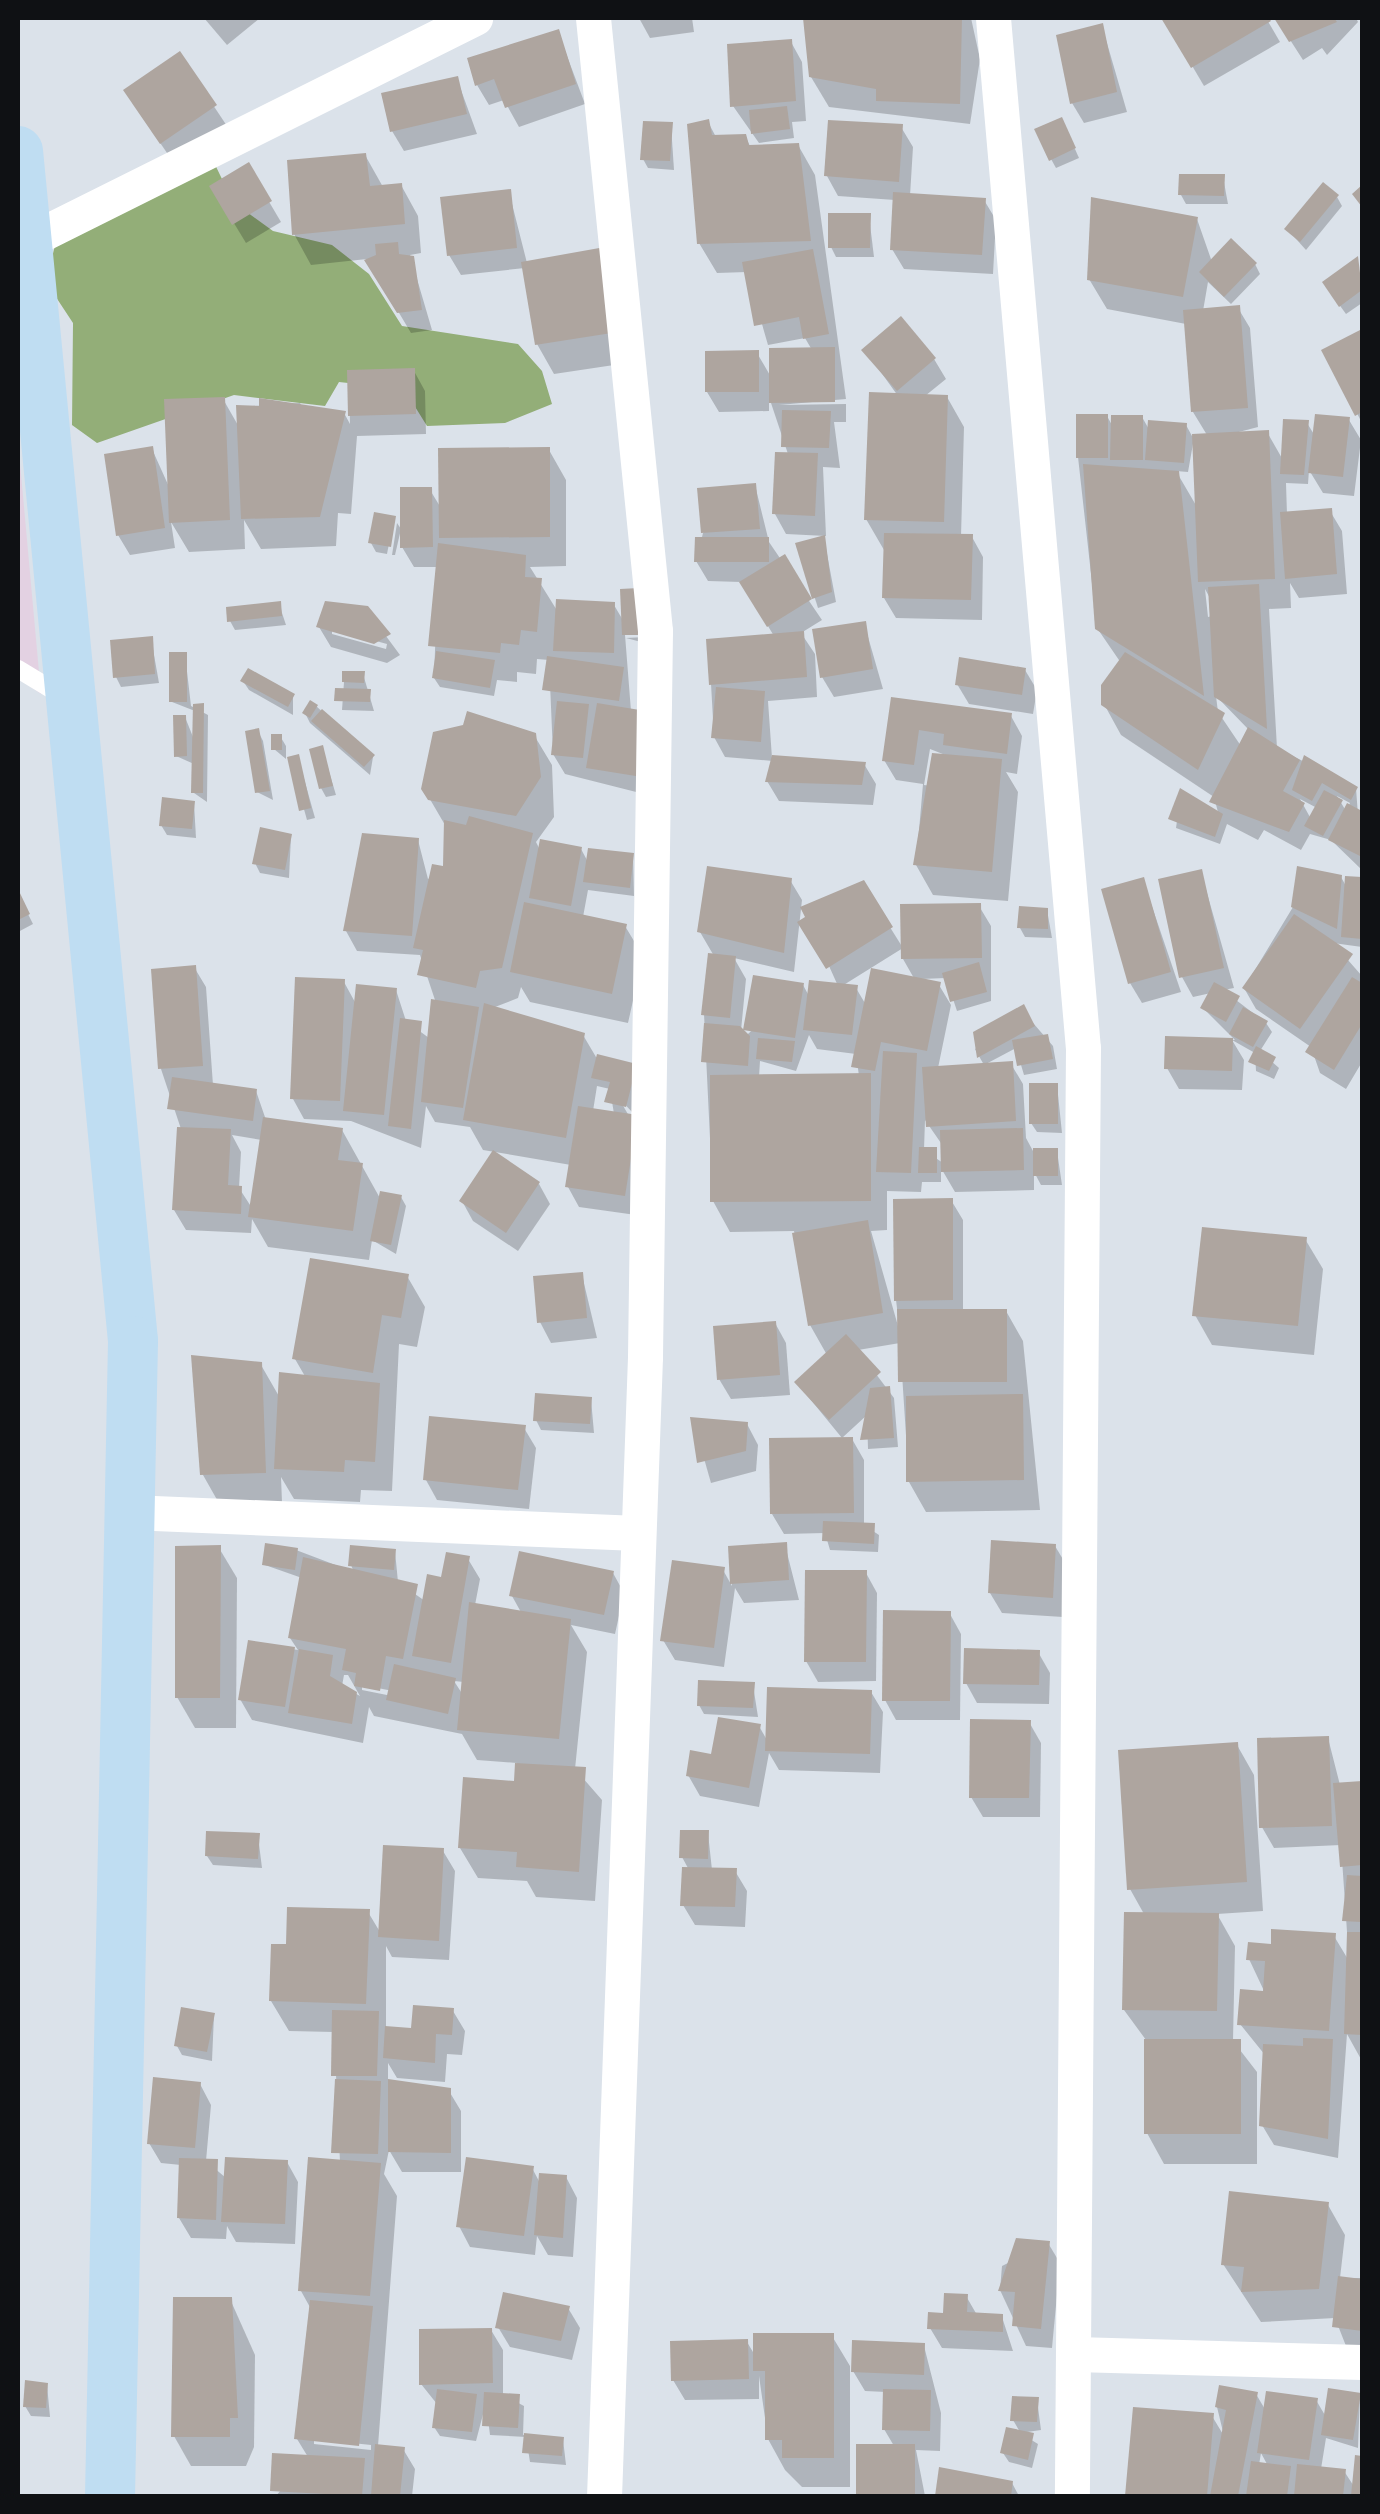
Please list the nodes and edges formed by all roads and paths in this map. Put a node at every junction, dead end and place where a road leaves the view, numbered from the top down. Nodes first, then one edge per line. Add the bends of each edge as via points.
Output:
1 (475, 18) edge
2 (593, 18) edge
3 (994, 18) edge
4 (18, 151) edge
5 (26, 242) junction
6 (18, 669) edge
7 (70, 700) junction
8 (130, 1512) junction
9 (638, 1533) junction
10 (1075, 2354) junction
11 (1362, 2362) edge
12 (110, 2496) edge
13 (604, 2496) edge
14 (1072, 2496) edge

1 - 5 street
2 - 9 street via 655,631
3 - 10 street via 1084,1048
4 - 5 street
5 - 7 street
6 - 7 lane
7 - 8 street via 133,1341
8 - 9 street
8 - 12 street
9 - 13 street
10 - 11 street
10 - 14 street

